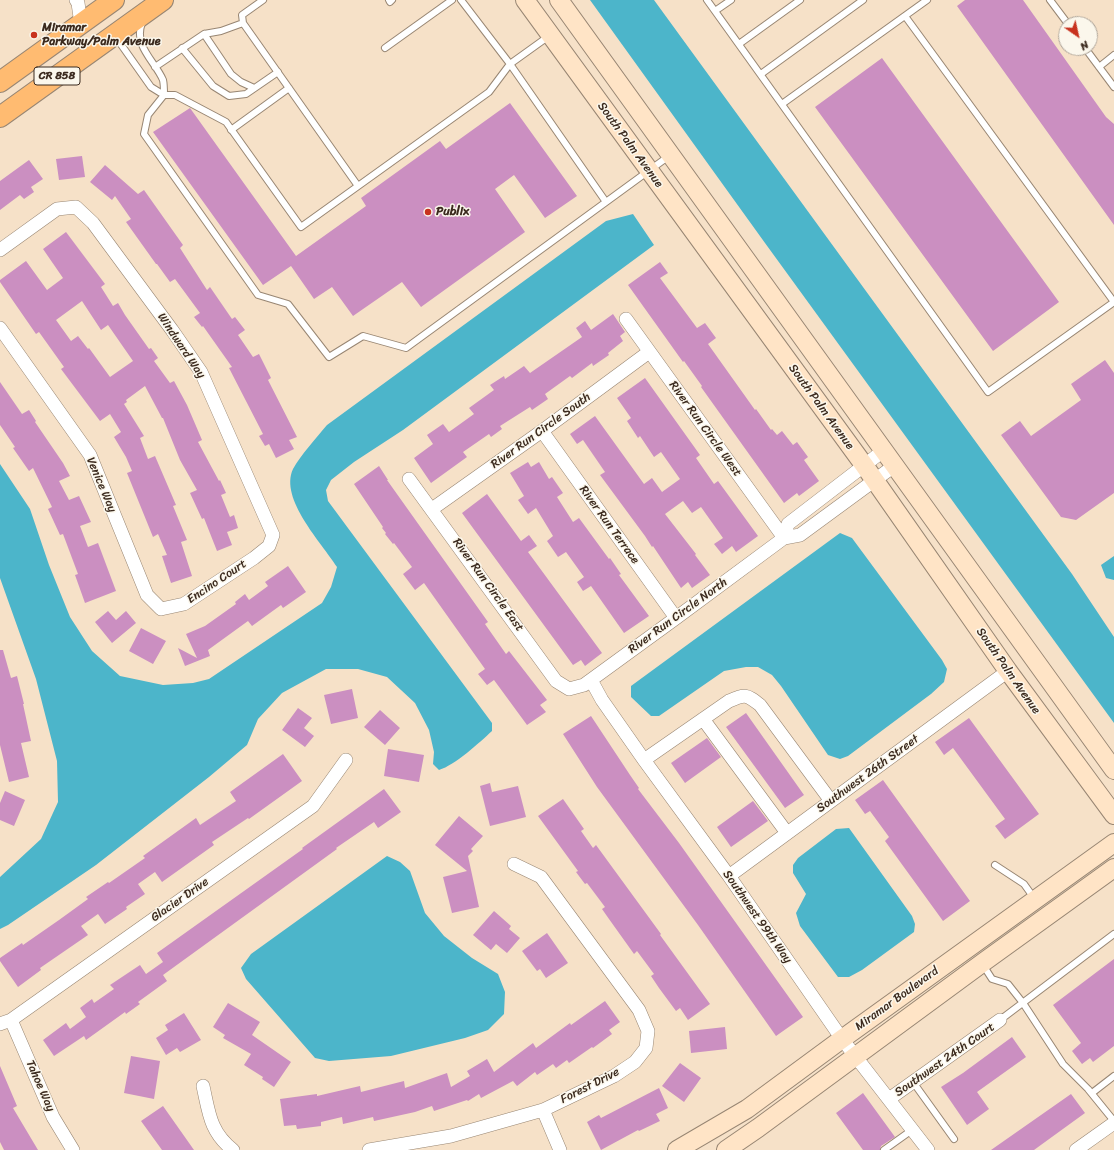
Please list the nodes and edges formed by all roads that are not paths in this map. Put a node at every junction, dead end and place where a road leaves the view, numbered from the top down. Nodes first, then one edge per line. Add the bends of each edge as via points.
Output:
1 (76, 0) edge
2 (128, 0) edge
3 (163, 0) edge
4 (263, 0) edge
5 (389, 0) edge
6 (392, 0) edge
7 (452, 0) edge
8 (461, 0) edge
9 (525, 0) edge
10 (559, 0) edge
11 (707, 0) edge
12 (731, 0) edge
13 (800, 0) edge
14 (863, 0) edge
15 (927, 0) edge
16 (1050, 0) edge
17 (107, 2) edge
18 (715, 11) junction
19 (146, 12) junction
20 (905, 16) junction
21 (1062, 16) edge
22 (243, 23) junction
23 (81, 24) junction
24 (114, 34) junction
25 (204, 34) junction
26 (550, 35) junction
27 (739, 44) junction
28 (182, 48) junction
29 (385, 48) dead end
30 (1114, 55) edge
31 (1091, 56) edge
32 (81, 58) junction
33 (510, 64) junction
34 (155, 67) junction
35 (1099, 67) junction
36 (278, 72) junction
37 (760, 74) junction
38 (0, 82) edge
39 (1114, 87) edge
40 (254, 88) junction
41 (289, 88) junction
42 (164, 95) junction
43 (782, 104) junction
44 (0, 117) edge
45 (232, 130) junction
46 (670, 156) junction
47 (649, 171) junction
48 (358, 186) junction
49 (606, 202) junction
50 (0, 250) edge
51 (1114, 302) edge
52 (626, 319) dead end
53 (0, 328) edge
54 (649, 352) junction
55 (542, 431) junction
56 (883, 451) junction
57 (864, 465) junction
58 (894, 466) junction
59 (409, 479) dead end
60 (874, 481) junction
61 (432, 509) junction
62 (784, 538) junction
63 (269, 546) joint
64 (161, 609) joint
65 (676, 618) junction
66 (1008, 672) junction
67 (590, 680) junction
68 (569, 689) joint
69 (703, 719) junction
70 (346, 760) dead end
71 (644, 760) junction
72 (1114, 770) edge
73 (831, 801) junction
74 (1114, 815) edge
75 (787, 833) junction
76 (1114, 843) edge
77 (514, 864) dead end
78 (995, 865) dead end
79 (1114, 868) edge
80 (729, 876) junction
81 (1035, 899) junction
82 (1114, 934) edge
83 (982, 963) junction
84 (1023, 1003) junction
85 (1000, 1020) joint
86 (6, 1022) edge
87 (842, 1039) junction
88 (855, 1058) junction
89 (1114, 1076) edge
90 (913, 1082) junction
91 (203, 1086) dead end
92 (1092, 1093) junction
93 (889, 1099) junction
94 (543, 1110) junction
95 (1114, 1122) edge
96 (912, 1130) junction
97 (954, 1139) dead end
98 (73, 1150) edge
99 (233, 1150) edge
100 (369, 1150) edge
101 (560, 1150) edge
102 (677, 1150) edge
103 (726, 1150) edge
104 (884, 1150) edge
105 (928, 1150) edge
106 (1076, 1150) edge

1 - 23 street
2 - 24 main road
3 - 19 main road, CR 858
4 - 22 lane via 242,15
5 - 6 lane
7 - 29 lane
8 - 33 lane
9 - 26 main road, South Palm Avenue
10 - 46 main road, South Palm Avenue via 610,68
11 - 18 lane
12 - 18 lane
13 - 27 lane
14 - 37 lane
15 - 20 lane
16 - 21 lane
17 - 23 main road, CR 858
17 - 32 main road via 95,34
18 - 27 lane
19 - 24 main road, CR 858
19 - 34 lane via 139,30 143,50
20 - 43 lane
20 - 51 lane
22 - 25 lane via 222,32
22 - 36 lane
23 - 38 main road, CR 858
24 - 32 main road, CR 858
24 - 42 lane via 151,87
25 - 28 lane
25 - 40 lane via 231,74 240,82
26 - 33 lane
26 - 47 main road, South Palm Avenue
27 - 37 lane
28 - 34 lane
28 - 40 lane via 214,86 229,96 246,94
30 - 35 lane
31 - 35 lane
32 - 44 main road, CR 858
33 - 48 lane via 490,92
33 - 49 lane
34 - 42 lane via 163,80
35 - 39 lane
36 - 40 lane
36 - 41 lane
37 - 43 lane
41 - 45 lane
41 - 48 lane
42 - 45 lane via 175,95 226,122
42 - 49 lane via 148,115 144,134 258,295 288,304 329,357 363,336 406,348
43 - 51 lane via 988,392
45 - 48 lane via 301,227
46 - 47 lane
46 - 56 main road, South Palm Avenue
47 - 49 lane
47 - 57 main road, South Palm Avenue
50 - 63 street, Windward Way via 57,209 76,207 93,223 201,372 273,535
52 - 54 street, River Run Circle West
53 - 64 street, Venice Way via 90,455 147,595
54 - 55 street, River Run Circle South
54 - 62 street, River Run Circle West
55 - 61 street, River Run Circle South
55 - 65 street, River Run Terrace
56 - 57 street, River Run Circle North
56 - 58 main road, South Palm Avenue
57 - 60 main road, South Palm Avenue
57 - 62 street, River Run Circle North via 788,524
58 - 60 street, River Run Circle North
58 - 72 main road, South Palm Avenue
59 - 61 street, River Run Circle East
60 - 62 street, River Run Circle North via 800,535
60 - 66 main road, South Palm Avenue
61 - 68 street, River Run Circle East via 556,681
62 - 65 street, River Run Circle North
63 - 64 street, Encino Court via 184,604
65 - 67 street, River Run Circle North
66 - 73 street, Southwest 26th Street
66 - 74 main road, South Palm Avenue
67 - 68 street, River Run Circle North
67 - 71 street, Southwest 99th Way
69 - 71 street
69 - 73 street via 729,701 742,695 750,697 760,705
69 - 75 street
70 - 86 street, Glacier Drive via 312,806
71 - 80 street, Southwest 99th Way
73 - 75 street, Southwest 26th Street
75 - 80 street, Southwest 26th Street
76 - 81 main road, Miramar Boulevard
77 - 94 street, Forest Drive via 541,877 639,1010 648,1031 646,1048 635,1062 614,1076
78 - 81 lane via 1024,884
79 - 83 main road, Miramar Boulevard
80 - 87 street, Southwest 99th Way
81 - 87 main road, Miramar Boulevard
82 - 84 lane
83 - 84 lane via 992,979 1008,984
83 - 88 main road, Miramar Boulevard
84 - 85 lane
84 - 92 lane via 1063,1064
85 - 90 street, Southwest 24th Court
86 - 98 street, Tahoe Way via 53,1117
87 - 88 street, Southwest 99th Way
87 - 102 main road, Miramar Boulevard via 747,1109
88 - 93 street, Southwest 99th Way
88 - 103 main road, Miramar Boulevard
89 - 92 lane
90 - 93 street, Southwest 24th Court
90 - 97 lane
91 - 99 street via 212,1124 224,1143
92 - 95 lane
93 - 96 street, Southwest 99th Way
94 - 100 street, Forest Drive via 451,1136
94 - 101 street
95 - 106 street
96 - 104 lane
96 - 105 street, Southwest 99th Way

